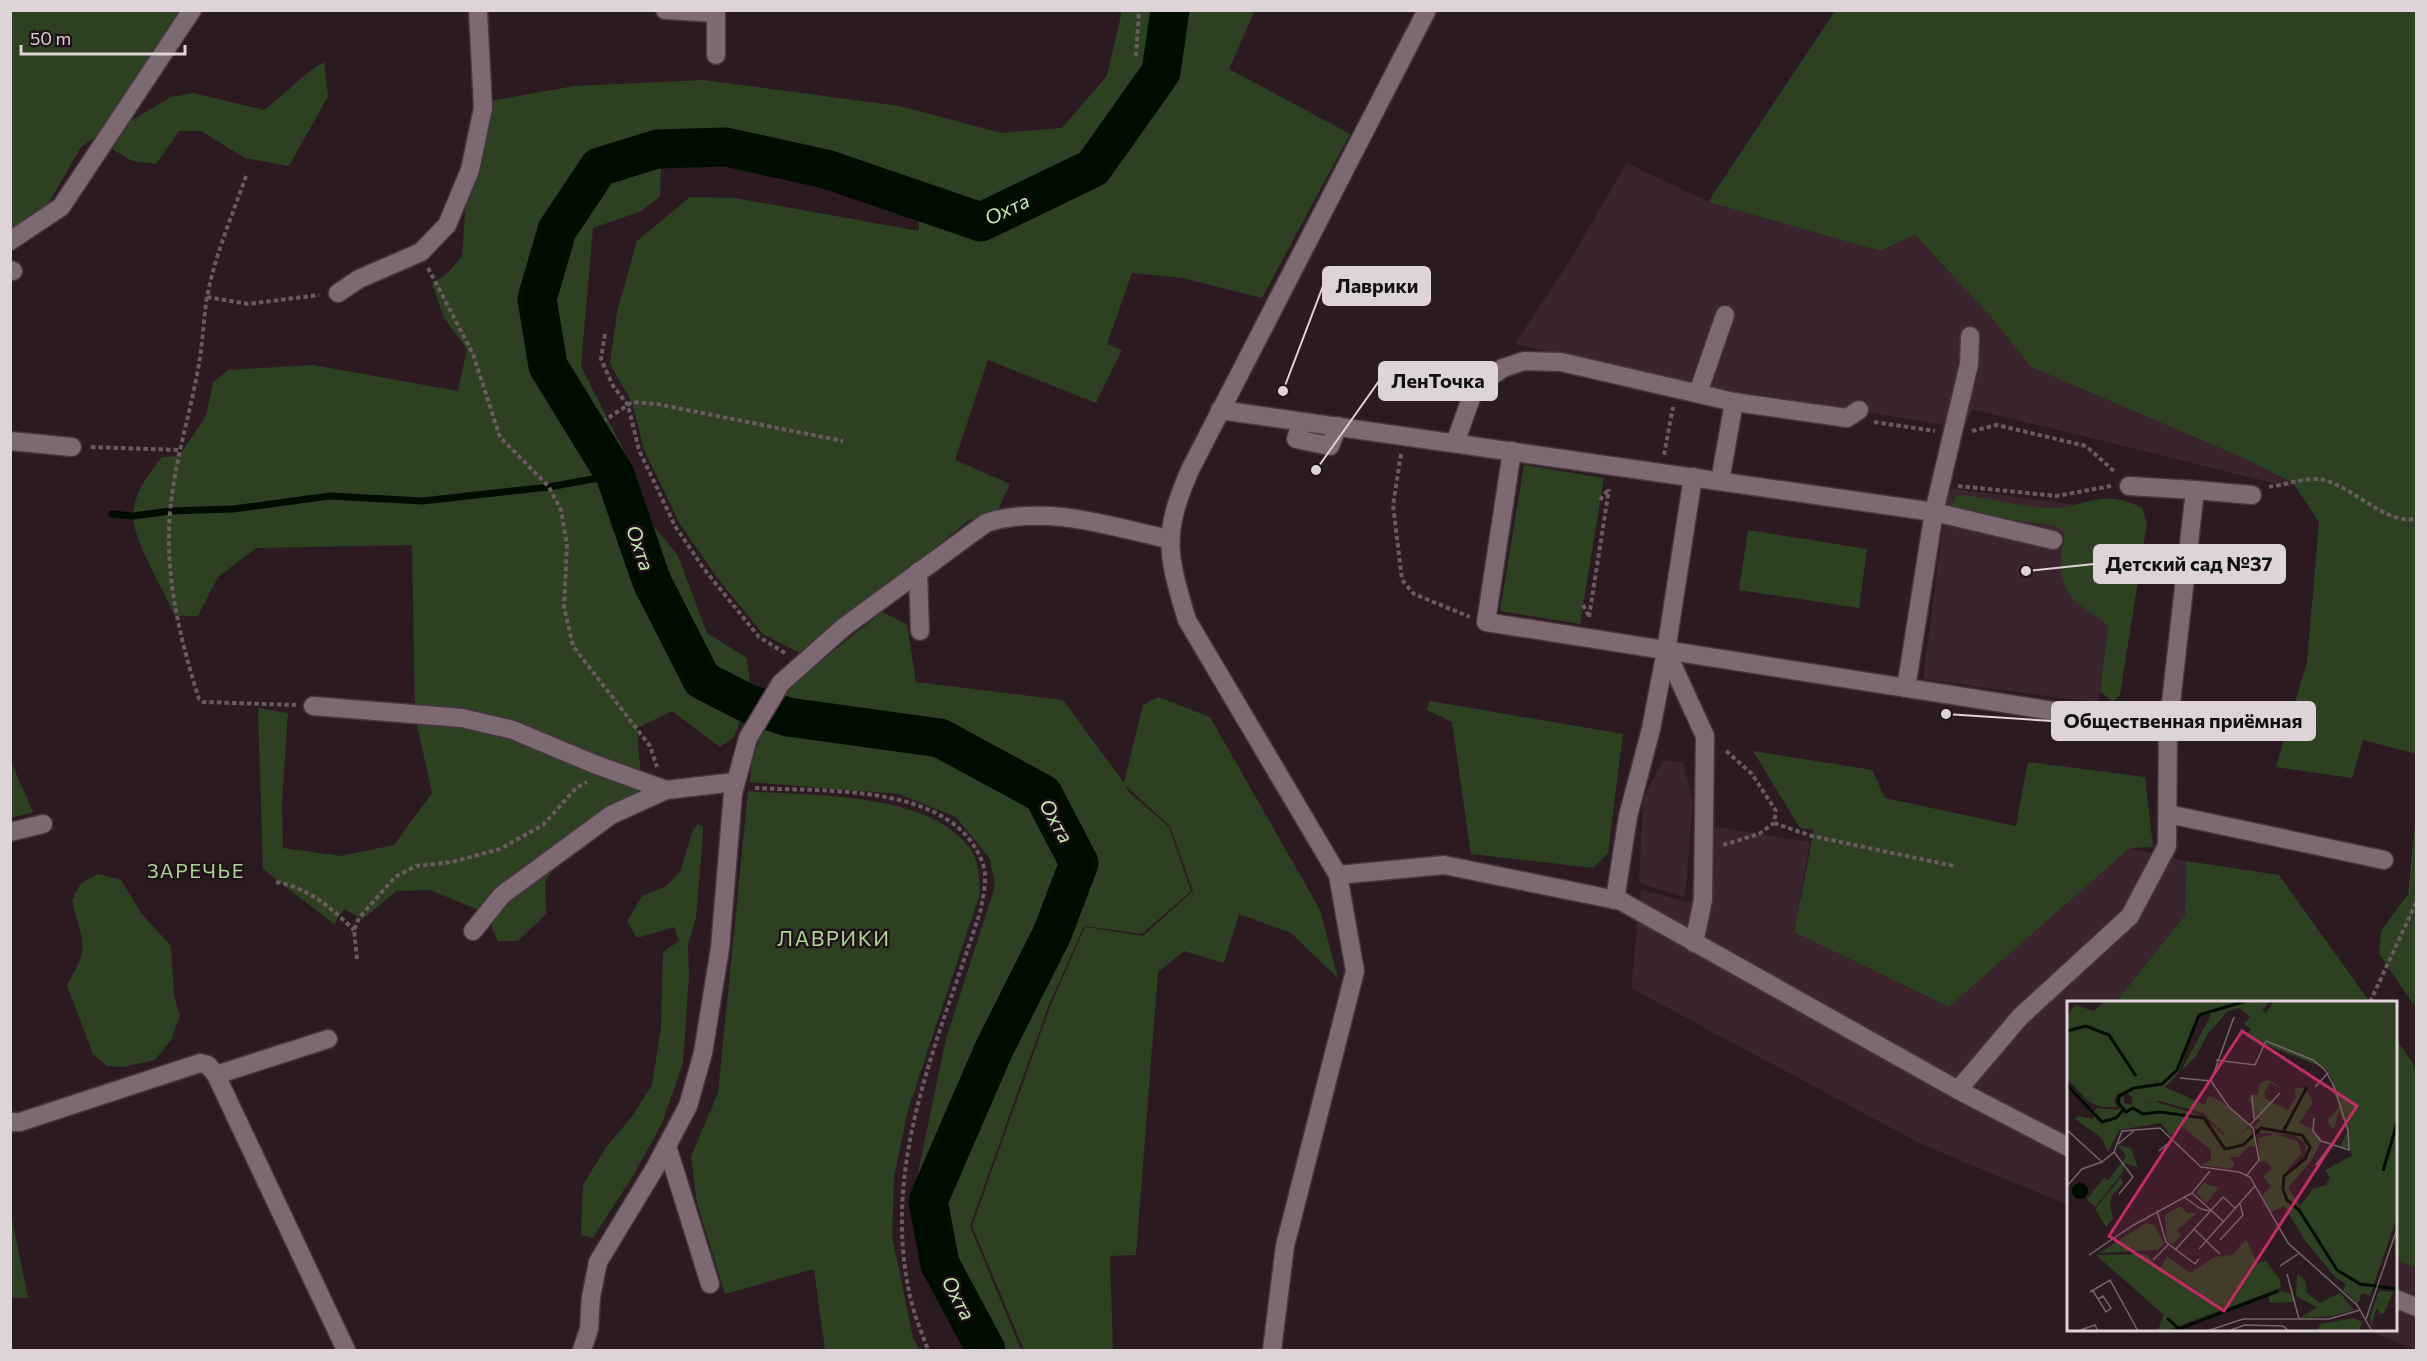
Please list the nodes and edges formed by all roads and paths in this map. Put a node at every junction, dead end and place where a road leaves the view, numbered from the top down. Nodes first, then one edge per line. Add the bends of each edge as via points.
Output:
1 (192, 10) edge
2 (478, 10) edge
3 (665, 10) edge
4 (1139, 10) edge
5 (1427, 10) edge
6 (716, 11) edge
7 (716, 55) dead end
8 (1136, 56) dead end
9 (246, 176) dead end
10 (10, 241) edge
11 (421, 252) junction
12 (338, 293) joint
13 (207, 297) junction
14 (1725, 315) dead end
15 (605, 334) dead end
16 (1970, 336) dead end
17 (1677, 388) junction
18 (1698, 393) junction
19 (1734, 402) junction
20 (628, 405) junction
21 (1220, 410) junction
22 (1853, 414) joint
23 (605, 420) dead end
24 (1951, 433) junction
25 (1404, 436) junction
26 (10, 441) edge
27 (843, 441) dead end
28 (1455, 443) junction
29 (72, 447) joint
30 (179, 450) junction
31 (1512, 451) junction
32 (1661, 473) junction
33 (1693, 477) junction
34 (1720, 481) junction
35 (1940, 483) junction
36 (2129, 486) junction
37 (1609, 489) dead end
38 (2195, 490) junction
39 (2252, 495) joint
40 (1934, 512) junction
41 (2416, 519) edge
42 (1168, 539) junction
43 (2053, 540) dead end
44 (918, 572) junction
45 (1589, 617) dead end
46 (1486, 622) junction
47 (920, 631) dead end
48 (1666, 651) junction
49 (805, 662) junction
50 (1906, 688) junction
51 (312, 706) joint
52 (2168, 729) junction
53 (1705, 736) junction
54 (609, 770) junction
55 (735, 784) junction
56 (666, 790) junction
57 (2168, 814) junction
58 (43, 824) dead end
59 (1774, 824) junction
60 (10, 832) edge
61 (1704, 853) junction
62 (2384, 860) dead end
63 (1954, 866) dead end
64 (1338, 875) junction
65 (276, 882) dead end
66 (1618, 901) junction
67 (2416, 903) edge
68 (354, 930) junction
69 (472, 931) dead end
70 (1694, 943) junction
71 (357, 958) dead end
72 (2370, 1001) edge
73 (328, 1039) dead end
74 (216, 1075) junction
75 (1958, 1090) junction
76 (10, 1122) edge
77 (667, 1146) junction
78 (2067, 1146) edge
79 (710, 1284) dead end
80 (2397, 1299) edge
81 (2416, 1307) edge
82 (346, 1350) edge
83 (582, 1350) edge
84 (928, 1350) edge
85 (1272, 1350) edge

1 - 10 street via 61,207
2 - 11 street via 483,108 470,170 447,225
3 - 6 street
4 - 8 path
5 - 21 street
6 - 7 street
9 - 13 path via 221,243
11 - 12 street via 359,279
11 - 56 path via 472,354 500,437 549,487 561,510 567,545 564,607 573,646 650,746
12 - 13 path via 248,304
13 - 30 path via 198,369
14 - 18 street
15 - 20 path via 601,359 613,386
16 - 24 street via 1969,364
17 - 18 street
17 - 28 street via 1561,362 1524,361 1503,368 1475,387
17 - 32 path
18 - 19 street
19 - 22 street
19 - 34 street
20 - 23 path
20 - 27 path via 657,404
20 - 49 path via 639,450 675,526 704,569 759,637
21 - 25 street
21 - 42 street via 1174,505
22 - 24 path
24 - 35 street
24 - 36 path via 1997,425 2086,446
25 - 28 street
25 - 46 path via 1393,505 1402,580 1414,594
26 - 29 street
28 - 31 street
29 - 30 path
30 - 51 path via 171,504 171,574 175,616 199,699
31 - 32 street
31 - 46 street
32 - 33 street
33 - 34 street
33 - 48 street
34 - 40 street
35 - 36 path via 2057,496
35 - 40 street
36 - 38 street
37 - 45 path
38 - 39 street
38 - 52 street
39 - 41 path via 2269,487 2321,479 2406,521
40 - 43 street
40 - 50 street
42 - 44 street via 1062,516 1007,516 973,531
42 - 64 street via 1187,620
44 - 47 street
44 - 49 street via 844,627
46 - 48 street
48 - 50 street
48 - 53 street
48 - 66 street via 1628,816
49 - 55 street via 782,683 748,738
50 - 52 street via 1953,689
51 - 54 street via 462,718 513,730
52 - 57 street
53 - 59 path via 1752,774 1776,811
53 - 61 street
54 - 56 street
54 - 68 path via 576,788 543,825 500,849 452,862 416,866 395,877 358,918
55 - 56 street
55 - 77 street via 720,948 703,1053 688,1107
55 - 84 path via 898,798 952,822 984,865 986,882 981,909 910,1128 902,1179 905,1265 913,1308
56 - 69 street via 611,815 502,895
57 - 62 street
57 - 75 street via 2167,846 2130,916 2020,1017
58 - 60 street
59 - 61 path via 1759,834
59 - 63 path via 1812,836
61 - 70 street via 1702,900
64 - 66 street via 1444,864
64 - 85 street via 1355,970 1285,1246
65 - 68 path via 296,886 326,903
66 - 70 street
67 - 72 path
68 - 71 path
70 - 75 street
73 - 74 street
74 - 76 street via 208,1065 200,1063
74 - 82 street
75 - 78 street
77 - 79 street
77 - 83 street via 598,1262 589,1329
80 - 81 street

